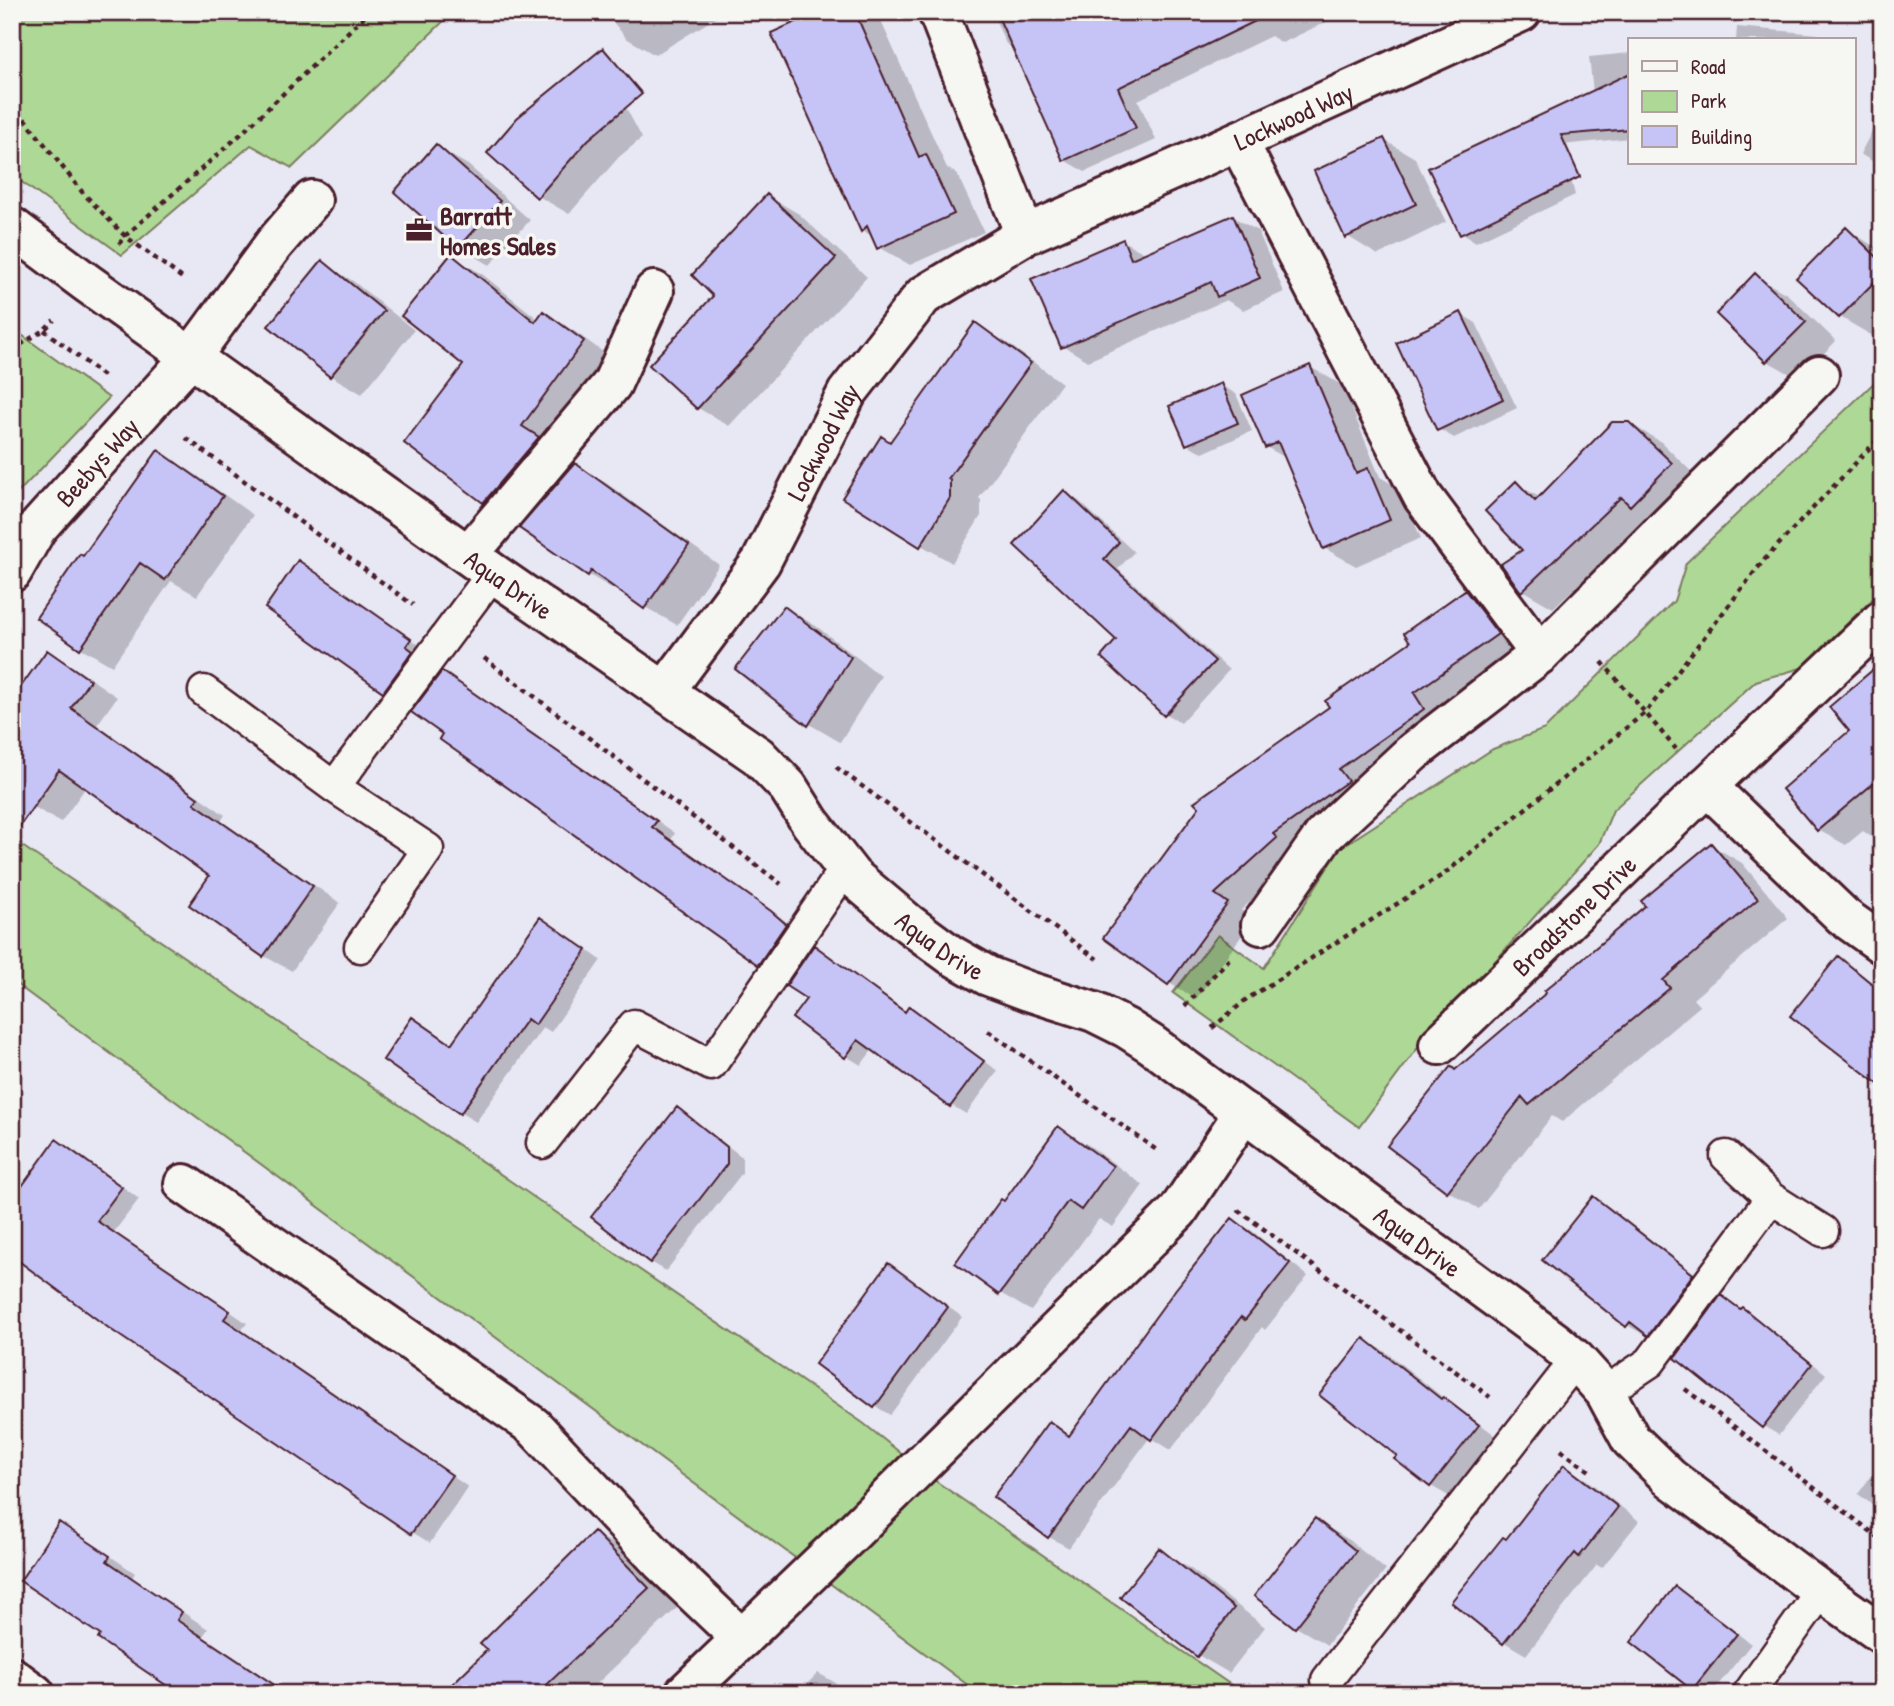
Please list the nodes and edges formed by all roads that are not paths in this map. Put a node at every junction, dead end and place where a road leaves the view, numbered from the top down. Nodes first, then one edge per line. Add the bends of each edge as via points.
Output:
1 (938, 12) edge
2 (1521, 12) edge
3 (1238, 141) junction
4 (312, 200) dead end
5 (12, 227) edge
6 (1025, 234) junction
7 (654, 291) dead end
8 (191, 357) junction
9 (1819, 375) dead end
10 (481, 563) junction
11 (12, 572) edge
12 (1882, 620) edge
13 (1540, 654) junction
14 (204, 691) dead end
15 (665, 691) junction
16 (1707, 786) junction
17 (334, 787) junction
18 (845, 869) junction
19 (1261, 925) road end
20 (1882, 944) edge
21 (360, 947) dead end
22 (1439, 1045) dead end
23 (1244, 1112) junction
24 (542, 1143) dead end
25 (1726, 1156) dead end
26 (184, 1184) dead end
27 (1771, 1198) junction
28 (1823, 1231) dead end
29 (1576, 1360) junction
30 (1605, 1392) junction
31 (1821, 1591) junction
32 (1882, 1634) edge
33 (742, 1639) junction
34 (12, 1677) edge
35 (1327, 1680) dead end
36 (35, 1694) edge
37 (684, 1694) edge
38 (1748, 1694) edge

1 - 6 street
2 - 3 street, Lockwood Way
3 - 6 street, Lockwood Way
3 - 13 street via 1423,497
4 - 8 street, Beebys Way
5 - 8 street, Aqua Drive
6 - 15 street, Lockwood Way via 923,296 846,393 761,562
7 - 10 street via 612,384
8 - 10 street, Aqua Drive
8 - 11 street, Beebys Way via 37,528
9 - 13 street
10 - 15 street, Aqua Drive
10 - 17 lane
12 - 16 street, Broadstone Drive
13 - 19 street via 1413,752 1324,835
14 - 17 lane
15 - 18 street, Aqua Drive via 758,756 788,788
16 - 20 street via 1844,917
16 - 22 street, Broadstone Drive
17 - 21 lane via 428,849
18 - 23 street, Aqua Drive via 909,924 988,976 1126,1028 1163,1030
18 - 24 lane via 711,1065 634,1025
23 - 29 street, Aqua Drive
23 - 33 street via 1178,1211
25 - 27 lane
26 - 33 street via 533,1426 661,1562
27 - 28 lane
27 - 30 lane via 1650,1362
29 - 30 street, Aqua Drive
29 - 35 lane
30 - 31 street, Aqua Drive via 1631,1440 1670,1479
31 - 32 street, Aqua Drive
31 - 38 lane
33 - 37 street
34 - 36 street

